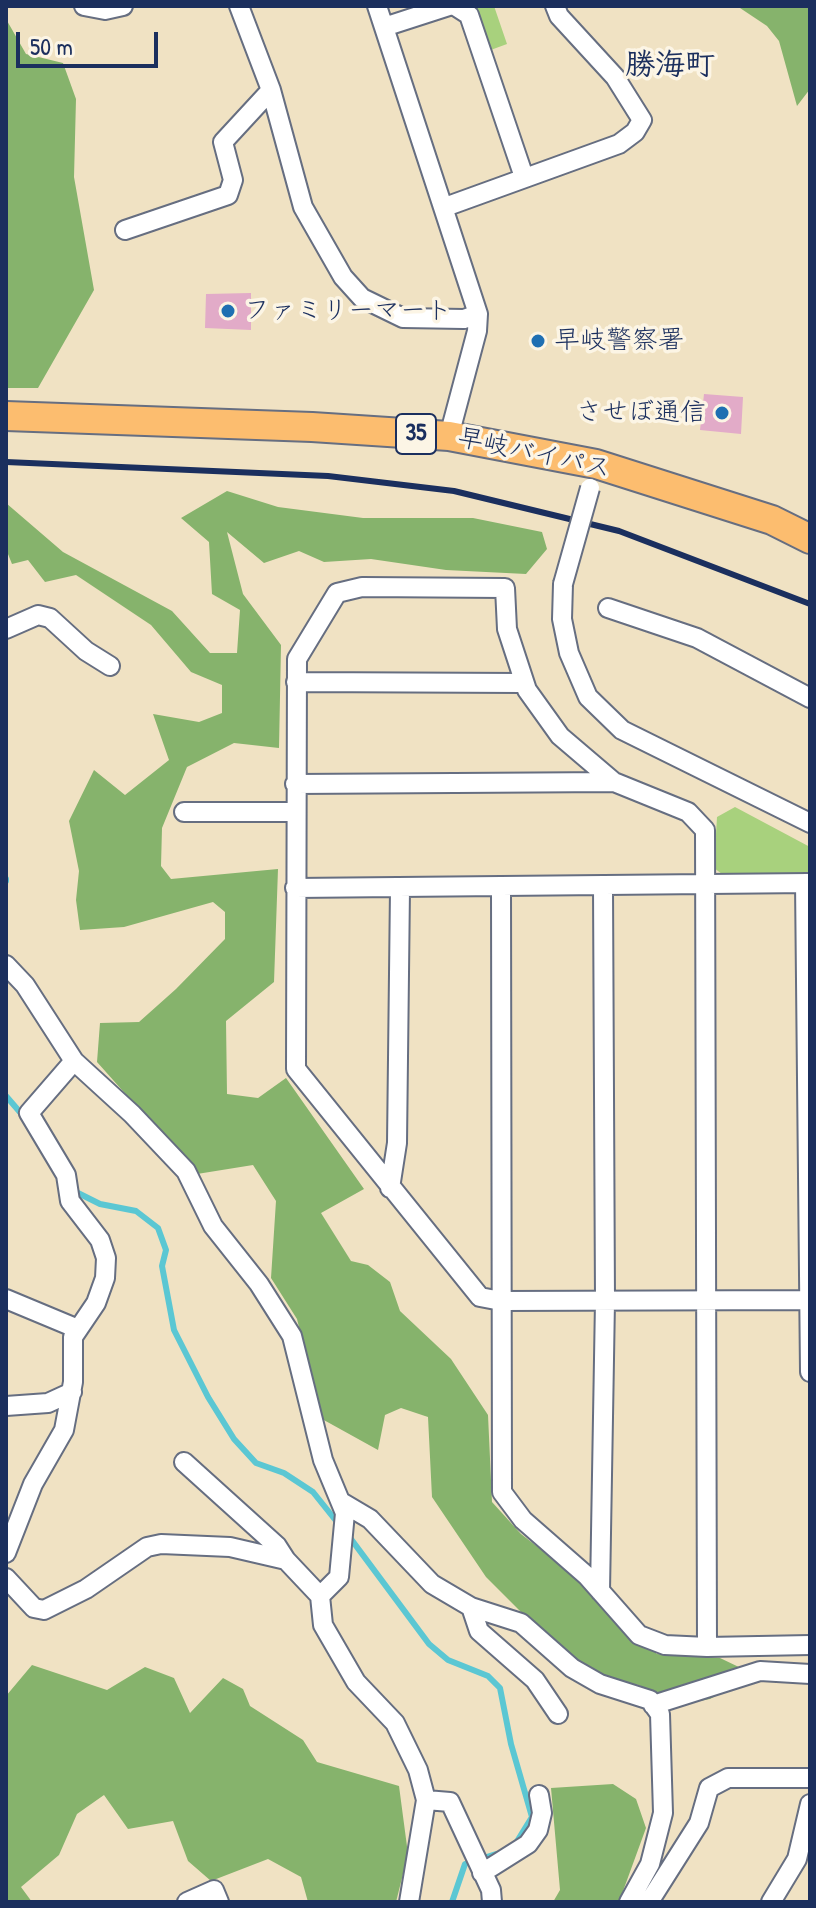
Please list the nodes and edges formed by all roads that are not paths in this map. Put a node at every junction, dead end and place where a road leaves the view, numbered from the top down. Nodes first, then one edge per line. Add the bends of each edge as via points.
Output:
1 (84, 6) edge
2 (123, 6) edge
3 (239, 6) edge
4 (377, 6) edge
5 (449, 6) edge
6 (455, 6) edge
7 (555, 6) edge
8 (384, 27) junction
9 (271, 90) junction
10 (524, 177) junction
11 (445, 207) junction
12 (125, 230) dead end
13 (478, 314) junction
14 (6, 416) edge
15 (449, 436) junction
16 (593, 476) junction
17 (810, 539) edge
18 (608, 608) dead end
19 (6, 629) edge
20 (110, 666) dead end
21 (296, 682) junction
22 (523, 683) junction
23 (810, 698) edge
24 (614, 782) junction
25 (295, 784) junction
26 (184, 812) dead end
27 (295, 812) junction
28 (810, 823) edge
29 (808, 883) edge
30 (705, 885) junction
31 (603, 887) junction
32 (295, 888) junction
33 (501, 888) junction
34 (400, 889) junction
35 (6, 965) edge
36 (74, 1061) junction
37 (390, 1188) junction
38 (6, 1299) edge
39 (810, 1300) edge
40 (501, 1301) junction
41 (605, 1301) junction
42 (708, 1301) junction
43 (78, 1329) junction
44 (810, 1372) edge
45 (72, 1392) junction
46 (6, 1406) edge
47 (184, 1462) dead end
48 (344, 1508) junction
49 (6, 1553) edge
50 (286, 1560) junction
51 (6, 1578) edge
52 (600, 1591) junction
53 (320, 1596) junction
54 (471, 1607) junction
55 (810, 1645) edge
56 (707, 1647) junction
57 (810, 1674) edge
58 (653, 1705) junction
59 (558, 1714) dead end
60 (810, 1778) edge
61 (539, 1795) dead end
62 (426, 1800) junction
63 (810, 1804) edge
64 (478, 1865) junction
65 (187, 1902) edge
66 (219, 1902) edge
67 (409, 1902) edge
68 (492, 1902) edge
69 (629, 1902) edge
70 (649, 1902) edge
71 (771, 1902) edge

1 - 2 street
3 - 9 street
4 - 8 street
5 - 8 street
6 - 10 street via 469,15
7 - 10 street via 615,77 642,120 619,144
8 - 11 street
9 - 12 street via 223,142 233,180 228,195
9 - 13 street via 303,207 343,277 362,298 403,318 464,319
10 - 11 street
11 - 13 street
13 - 15 street
14 - 15 highway, 早岐バイパス / 35
15 - 16 highway, 早岐バイパス / 35
16 - 17 highway, 早岐バイパス / 35 via 772,520
16 - 28 street, bridge via 563,584 562,619 569,653 588,697 622,730
18 - 23 street via 697,638
19 - 20 street via 38,615 50,618
21 - 22 street
21 - 22 street via 297,659 322,612 337,593 362,587 505,588 507,629
21 - 25 street
22 - 24 street via 560,736
24 - 25 street
24 - 30 street via 688,812 705,830
25 - 27 street
26 - 27 street
27 - 32 street
29 - 30 street
29 - 39 street
30 - 31 street
30 - 42 street
31 - 33 street
31 - 41 street
32 - 34 street
32 - 37 street via 296,1069
33 - 34 street
33 - 40 street
34 - 37 street via 397,1143
35 - 36 street
36 - 43 street via 29,1113 106,1258 96,1303
36 - 48 street via 186,1171 213,1226 292,1336 323,1460
37 - 40 street via 480,1297
38 - 43 street
39 - 42 street
39 - 44 street
40 - 41 street
40 - 52 street via 502,1492 523,1520
41 - 42 street
41 - 52 street
42 - 56 street
43 - 45 street via 73,1337
45 - 46 street via 48,1403
45 - 49 street via 64,1430 33,1484
47 - 50 street
48 - 53 street via 339,1577
48 - 54 street via 370,1519 432,1584
50 - 51 street via 230,1547 161,1544 147,1547 86,1589 44,1610 34,1608
50 - 53 street
52 - 56 street via 639,1635 665,1645
53 - 62 street via 323,1625 338,1655 395,1723
54 - 58 street via 521,1623 572,1668
54 - 59 street via 479,1631 535,1680
55 - 56 street
57 - 58 street via 760,1671
58 - 69 street via 663,1736 663,1813 650,1864
60 - 70 street via 728,1778 709,1788 699,1823
61 - 64 street via 542,1813 528,1844
62 - 64 street via 450,1802
62 - 67 street
63 - 71 street via 797,1859
64 - 68 street
65 - 66 street via 214,1890

